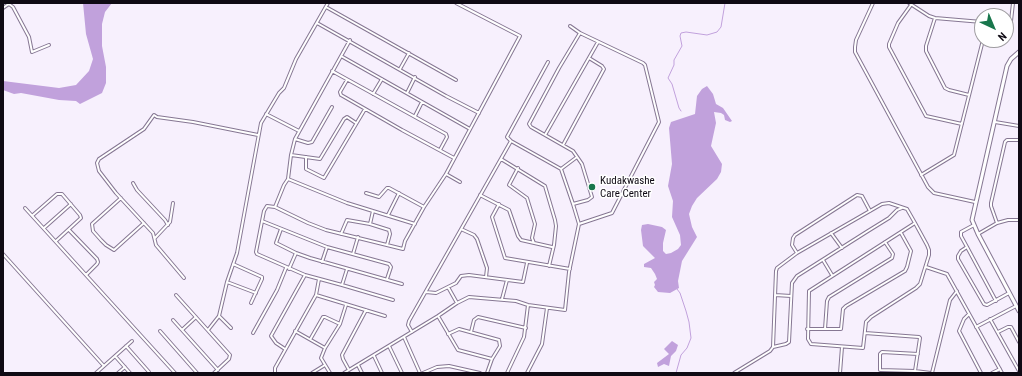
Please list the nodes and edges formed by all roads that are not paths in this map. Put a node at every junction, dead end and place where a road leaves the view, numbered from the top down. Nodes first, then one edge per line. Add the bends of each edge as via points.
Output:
1 (10, 3) edge
2 (328, 3) edge
3 (456, 3) edge
4 (874, 3) edge
5 (910, 4) edge
6 (326, 6) junction
7 (3, 8) edge
8 (935, 18) junction
9 (974, 21) edge
10 (317, 23) junction
11 (570, 26) dead end
12 (580, 34) junction
13 (350, 40) junction
14 (598, 42) junction
15 (49, 44) dead end
16 (981, 48) edge
17 (1019, 52) edge
18 (409, 53) junction
19 (341, 56) junction
20 (589, 58) junction
21 (548, 62) dead end
22 (400, 69) junction
23 (332, 71) junction
24 (415, 77) junction
25 (347, 79) junction
26 (382, 79) junction
27 (456, 80) dead end
28 (407, 93) junction
29 (373, 94) junction
30 (969, 95) junction
31 (422, 102) junction
32 (332, 107) dead end
33 (365, 109) junction
34 (479, 112) junction
35 (266, 114) junction
36 (415, 116) junction
37 (995, 122) junction
38 (356, 123) junction
39 (962, 124) junction
40 (1019, 126) edge
41 (470, 128) junction
42 (299, 131) junction
43 (258, 135) junction
44 (545, 136) junction
45 (295, 139) junction
46 (1019, 140) edge
47 (511, 141) junction
48 (563, 145) junction
49 (440, 150) junction
50 (291, 155) junction
51 (306, 157) junction
52 (577, 157) junction
53 (454, 158) junction
54 (501, 159) junction
55 (518, 168) junction
56 (561, 169) junction
57 (446, 174) junction
58 (921, 175) junction
59 (288, 179) junction
60 (460, 182) dead end
61 (133, 183) dead end
62 (366, 193) dead end
63 (399, 193) junction
64 (480, 195) junction
65 (121, 198) junction
66 (975, 202) junction
67 (173, 203) dead end
68 (71, 204) junction
69 (499, 204) junction
70 (573, 204) junction
71 (275, 207) junction
72 (424, 207) junction
73 (903, 207) junction
74 (25, 208) dead end
75 (870, 210) junction
76 (373, 211) junction
77 (33, 215) junction
78 (388, 215) junction
79 (1019, 220) edge
80 (262, 221) junction
81 (144, 223) junction
82 (915, 223) junction
83 (997, 223) junction
84 (370, 224) junction
85 (414, 224) junction
86 (579, 224) junction
87 (168, 225) junction
88 (974, 225) junction
89 (44, 228) junction
90 (281, 229) junction
91 (461, 229) junction
92 (69, 230) junction
93 (831, 233) junction
94 (901, 233) junction
95 (341, 234) junction
96 (978, 234) junction
97 (358, 237) junction
98 (155, 238) junction
99 (56, 241) junction
100 (886, 242) junction
101 (534, 244) junction
102 (386, 245) junction
103 (327, 247) junction
104 (552, 247) junction
105 (842, 248) junction
106 (967, 248) junction
107 (797, 252) junction
108 (296, 253) junction
109 (3, 254) edge
110 (353, 254) junction
111 (823, 260) junction
112 (322, 262) junction
113 (527, 263) junction
114 (233, 264) junction
115 (549, 266) junction
116 (926, 267) junction
117 (287, 268) junction
118 (347, 269) junction
119 (570, 269) junction
120 (86, 275) junction
121 (305, 275) junction
122 (832, 275) junction
123 (486, 276) junction
124 (184, 278) dead end
125 (320, 279) junction
126 (387, 279) junction
127 (506, 280) junction
128 (227, 282) junction
129 (402, 284) dead end
130 (342, 285) junction
131 (448, 287) junction
132 (957, 291) junction
133 (426, 292) junction
134 (256, 293) junction
135 (1009, 293) junction
136 (176, 295) dead end
137 (316, 295) junction
138 (775, 295) junction
139 (791, 296) junction
140 (502, 299) junction
141 (393, 300) dead end
142 (996, 301) junction
143 (251, 303) dead end
144 (457, 303) junction
145 (346, 305) junction
146 (528, 305) junction
147 (1016, 306) junction
148 (547, 308) junction
149 (366, 310) junction
150 (1019, 310) edge
151 (970, 314) junction
152 (219, 316) junction
153 (385, 316) dead end
154 (438, 316) junction
155 (196, 317) junction
156 (990, 319) junction
157 (173, 320) dead end
158 (340, 324) junction
159 (976, 326) junction
160 (231, 328) dead end
161 (526, 328) junction
162 (808, 329) junction
163 (182, 330) junction
164 (208, 330) junction
165 (825, 330) junction
166 (160, 331) dead end
167 (295, 331) junction
168 (412, 332) junction
169 (471, 332) junction
170 (998, 332) junction
171 (252, 333) dead end
172 (865, 333) junction
173 (448, 334) junction
174 (404, 337) junction
175 (310, 339) junction
176 (132, 341) dead end
177 (1019, 342) edge
178 (126, 346) junction
179 (389, 346) junction
180 (773, 347) junction
181 (842, 347) junction
182 (325, 348) junction
183 (286, 349) junction
184 (918, 354) junction
185 (373, 355) junction
186 (115, 356) junction
187 (492, 359) junction
188 (325, 365) junction
189 (358, 365) junction
190 (104, 366) junction
191 (125, 367) junction
192 (1000, 369) junction
193 (218, 370) junction
194 (349, 370) junction
195 (914, 371) junction
196 (1019, 371) edge
197 (96, 373) edge
198 (118, 373) edge
199 (130, 373) edge
200 (148, 373) edge
201 (175, 373) edge
202 (197, 373) edge
203 (214, 373) edge
204 (276, 373) edge
205 (312, 373) edge
206 (330, 373) edge
207 (344, 373) edge
208 (362, 373) edge
209 (382, 373) edge
210 (402, 373) edge
211 (420, 373) edge
212 (424, 373) edge
213 (480, 373) edge
214 (487, 373) edge
215 (507, 373) edge
216 (528, 373) edge
217 (734, 373) edge
218 (840, 373) edge
219 (932, 373) edge
220 (981, 373) edge
221 (992, 373) edge
222 (1002, 373) edge

1 - 7 street
1 - 15 street via 29,37 32,52
2 - 6 street
3 - 34 street via 520,36
4 - 58 street via 856,40 855,52
5 - 8 street
5 - 39 street via 898,23 889,47 926,116
6 - 10 street
6 - 18 street
8 - 9 street
8 - 30 street via 926,52 945,88
10 - 13 street
10 - 35 street via 296,59 284,88
11 - 12 street
12 - 14 street
12 - 44 street via 529,124
13 - 19 street
13 - 22 street
14 - 20 street
14 - 86 street via 644,64 659,122 612,213
16 - 30 street
17 - 37 street via 1008,63
18 - 22 street
18 - 27 street
19 - 23 street
19 - 26 street
20 - 44 street
20 - 48 street via 604,69
21 - 47 street via 507,137
22 - 24 street
23 - 25 street
23 - 42 street
24 - 28 street
24 - 34 street
25 - 29 street
25 - 33 street via 341,95
26 - 28 street
26 - 29 street
28 - 31 street
29 - 36 street
30 - 39 street
31 - 36 street
31 - 41 street
32 - 45 street via 312,142
33 - 38 street
33 - 49 street
34 - 41 street
35 - 42 street
35 - 43 street
36 - 49 street via 446,134
37 - 40 street
37 - 66 street
38 - 51 street via 344,119 320,159
38 - 51 street via 324,178 306,169
39 - 58 street via 954,155
41 - 53 street
42 - 45 street
43 - 65 street via 154,115 144,129 99,159 100,171
43 - 114 street
44 - 48 street
45 - 50 street
46 - 83 street via 1005,142 990,203
47 - 54 street
47 - 56 street
48 - 52 street
49 - 53 street
50 - 51 street
50 - 59 street
52 - 56 street
52 - 70 street via 583,167 592,197
53 - 57 street
54 - 55 street
54 - 64 street
55 - 101 street via 509,185 527,198 535,224 532,238
55 - 104 street via 545,186 556,222
56 - 70 street
57 - 60 street
57 - 72 street
58 - 66 street via 934,193
59 - 71 street
59 - 76 street
61 - 87 street via 136,190
62 - 63 street via 379,197 388,188
63 - 72 street
63 - 78 street
64 - 69 street
64 - 91 street
65 - 81 street
65 - 81 street via 92,224 93,230 101,240 114,250
66 - 88 street via 972,216
67 - 87 street
68 - 77 street via 62,194 57,194
68 - 89 street
68 - 92 street via 80,218
69 - 101 street via 509,210 519,238
69 - 113 street via 492,217 504,258
70 - 86 street
71 - 80 street via 267,206
71 - 95 street via 308,223
72 - 85 street
73 - 75 street via 885,203
73 - 82 street
73 - 105 street
74 - 77 street
75 - 93 street
75 - 107 street via 862,196 857,195 795,235 792,245
76 - 78 street
76 - 84 street
77 - 89 street
78 - 85 street
79 - 83 street
80 - 90 street
80 - 117 street via 256,253
81 - 98 street
82 - 94 street
82 - 116 street via 929,250
83 - 96 street
84 - 95 street via 347,220
84 - 102 street via 389,230
85 - 102 street via 402,249
86 - 119 street
87 - 98 street
88 - 96 street
88 - 106 street via 961,232
89 - 99 street
90 - 103 street
90 - 108 street via 276,243
91 - 123 street via 477,239 487,270
91 - 133 street
92 - 99 street
92 - 120 street via 97,259 97,264
93 - 105 street
93 - 107 street
94 - 100 street
94 - 165 street via 911,251 907,269 846,306 843,309 841,329
95 - 97 street
96 - 135 street
97 - 102 street
97 - 110 street
98 - 124 street via 156,245
99 - 120 street
100 - 122 street
100 - 165 street via 893,254 892,258 829,297
101 - 104 street
103 - 110 street
103 - 112 street
104 - 115 street
105 - 111 street
106 - 142 street
106 - 142 street via 961,251 958,259 984,304
107 - 138 street via 776,270
108 - 112 street
108 - 117 street
109 - 190 street
110 - 126 street via 389,264
111 - 122 street
111 - 139 street via 795,278
112 - 118 street
113 - 115 street
113 - 127 street via 523,282
114 - 128 street
114 - 134 street via 260,276 262,280
115 - 119 street
116 - 132 street via 946,273
116 - 172 street via 918,286 870,318 865,324
117 - 121 street
117 - 171 street
118 - 126 street
118 - 130 street
119 - 148 street via 565,310
120 - 201 street
121 - 125 street
121 - 183 street via 271,336 276,343
122 - 162 street via 809,291
123 - 127 street
123 - 131 street via 462,276
125 - 130 street
125 - 137 street
126 - 129 street
127 - 140 street
128 - 134 street
128 - 152 street
130 - 141 street
131 - 133 street via 436,293
131 - 144 street
132 - 151 street
132 - 219 street via 950,300
133 - 168 street via 409,321 408,325
134 - 143 street
135 - 142 street
135 - 147 street
136 - 155 street
137 - 145 street
137 - 167 street
138 - 139 street
138 - 180 street
139 - 180 street via 789,342
140 - 144 street via 471,297
140 - 146 street
144 - 154 street
145 - 149 street
145 - 158 street
146 - 148 street
146 - 161 street
147 - 150 street
147 - 156 street
148 - 216 street via 542,344
149 - 153 street
149 - 194 street via 342,355
151 - 159 street
151 - 220 street via 964,319 959,331
152 - 160 street
152 - 164 street
154 - 168 street
154 - 173 street
155 - 163 street
155 - 164 street
156 - 159 street
156 - 170 street
157 - 163 street
158 - 175 street via 325,317
158 - 182 street
159 - 192 street
161 - 169 street via 478,317 474,320
161 - 215 street
162 - 165 street
162 - 181 street via 811,344
163 - 193 street
164 - 193 street via 230,355 230,359
166 - 202 street
167 - 175 street
167 - 183 street
168 - 174 street
169 - 173 street via 458,329
169 - 187 street via 499,340 500,346
170 - 177 street via 1011,327
170 - 196 street
172 - 181 street via 864,348
172 - 184 street via 919,337
173 - 187 street via 460,351
174 - 179 street
174 - 211 street
175 - 182 street
176 - 178 street
178 - 186 street
178 - 200 street
179 - 185 street
179 - 210 street
180 - 217 street
181 - 218 street
182 - 188 street via 321,355
183 - 204 street via 275,368
184 - 195 street
184 - 195 street via 880,354 880,370
185 - 189 street
185 - 209 street
186 - 190 street
186 - 191 street
187 - 214 street
188 - 205 street
188 - 206 street
189 - 194 street
189 - 208 street
190 - 197 street
191 - 198 street
191 - 199 street
192 - 221 street
192 - 222 street
193 - 203 street
194 - 207 street
195 - 219 street
212 - 213 street via 439,366

